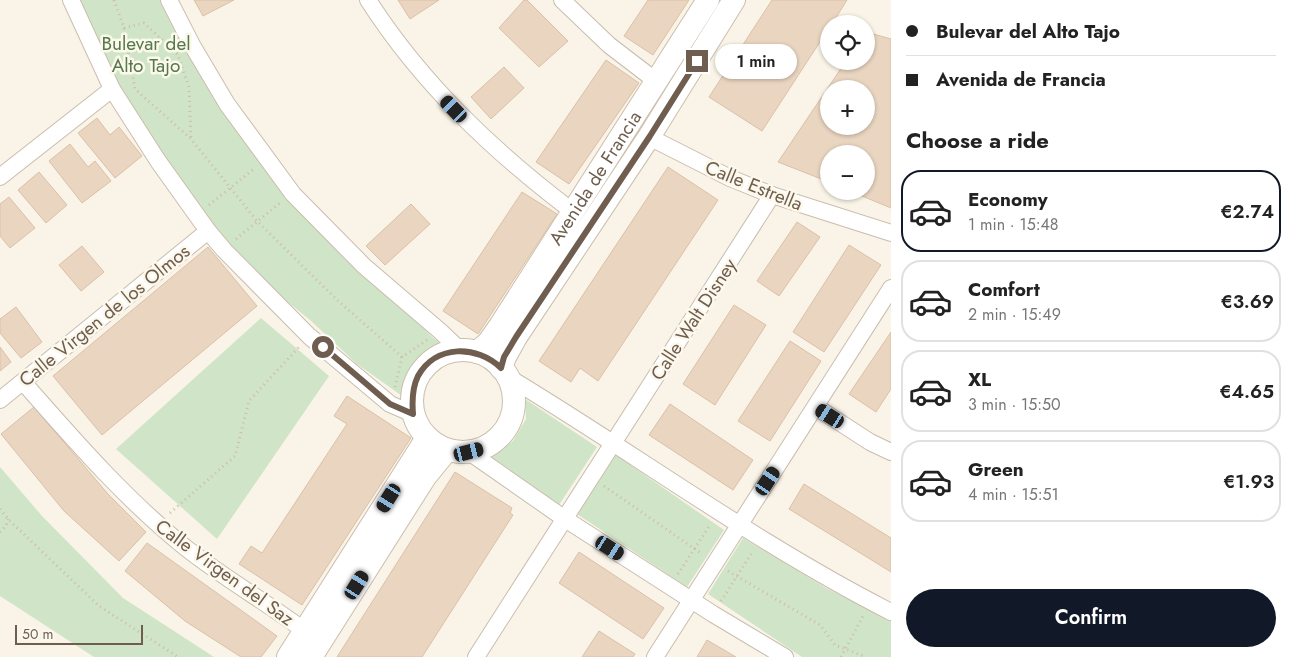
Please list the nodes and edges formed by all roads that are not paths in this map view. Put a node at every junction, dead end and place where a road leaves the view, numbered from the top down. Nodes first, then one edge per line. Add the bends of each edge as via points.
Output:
1 (71, 0) edge
2 (169, 0) edge
3 (368, 0) edge
4 (562, 0) edge
5 (708, 0) edge
6 (734, 0) edge
7 (656, 81) junction
8 (112, 89) junction
9 (650, 136) junction
10 (0, 177) edge
11 (772, 195) junction
12 (572, 211) junction
13 (208, 231) junction
14 (891, 233) edge
15 (891, 288) edge
16 (469, 351) junction
17 (504, 372) junction
18 (23, 382) junction
19 (0, 400) edge
20 (816, 407) junction
21 (413, 414) junction
22 (427, 438) junction
23 (613, 444) junction
24 (458, 451) junction
25 (891, 452) edge
26 (565, 519) junction
27 (740, 525) junction
28 (692, 600) junction
29 (891, 612) edge
30 (305, 631) junction
31 (288, 657) edge
32 (312, 657) edge
33 (476, 657) edge
34 (655, 657) edge
35 (785, 657) edge

1 - 8 street
2 - 16 street via 227,104 293,194 364,266 440,331
3 - 12 street via 396,41 476,132
4 - 7 street via 609,45
5 - 7 main road, Avenida de Francia
6 - 9 main road, Avenida de Francia
7 - 12 main road, Avenida de Francia
8 - 10 street
8 - 13 street
9 - 11 street, Calle Estrella via 730,178
9 - 17 main road, Avenida de Francia via 516,337 504,357
11 - 14 street, Calle Estrella
11 - 23 street, Calle Walt Disney
12 - 16 main road, Avenida de Francia via 488,343
13 - 18 street, Calle Virgen de los Olmos
13 - 21 street via 309,336 390,404
15 - 20 street
16 - 17 main road via 494,361
16 - 21 main road via 436,358 426,366 413,389
17 - 23 street
17 - 24 main road via 514,398 508,424 499,438 490,444
18 - 19 street, Calle Virgen de los Olmos
18 - 30 street, Calle Virgen del Saz via 96,465 158,524 224,576
20 - 25 street
20 - 27 street
21 - 22 main road
22 - 24 main road via 436,445
22 - 30 main road
23 - 26 street, Calle Walt Disney
23 - 27 street
24 - 26 street
24 - 32 main road via 425,477
26 - 28 street
26 - 33 street, Calle Walt Disney
27 - 28 street
27 - 29 street
28 - 34 street
28 - 35 street
30 - 31 main road

